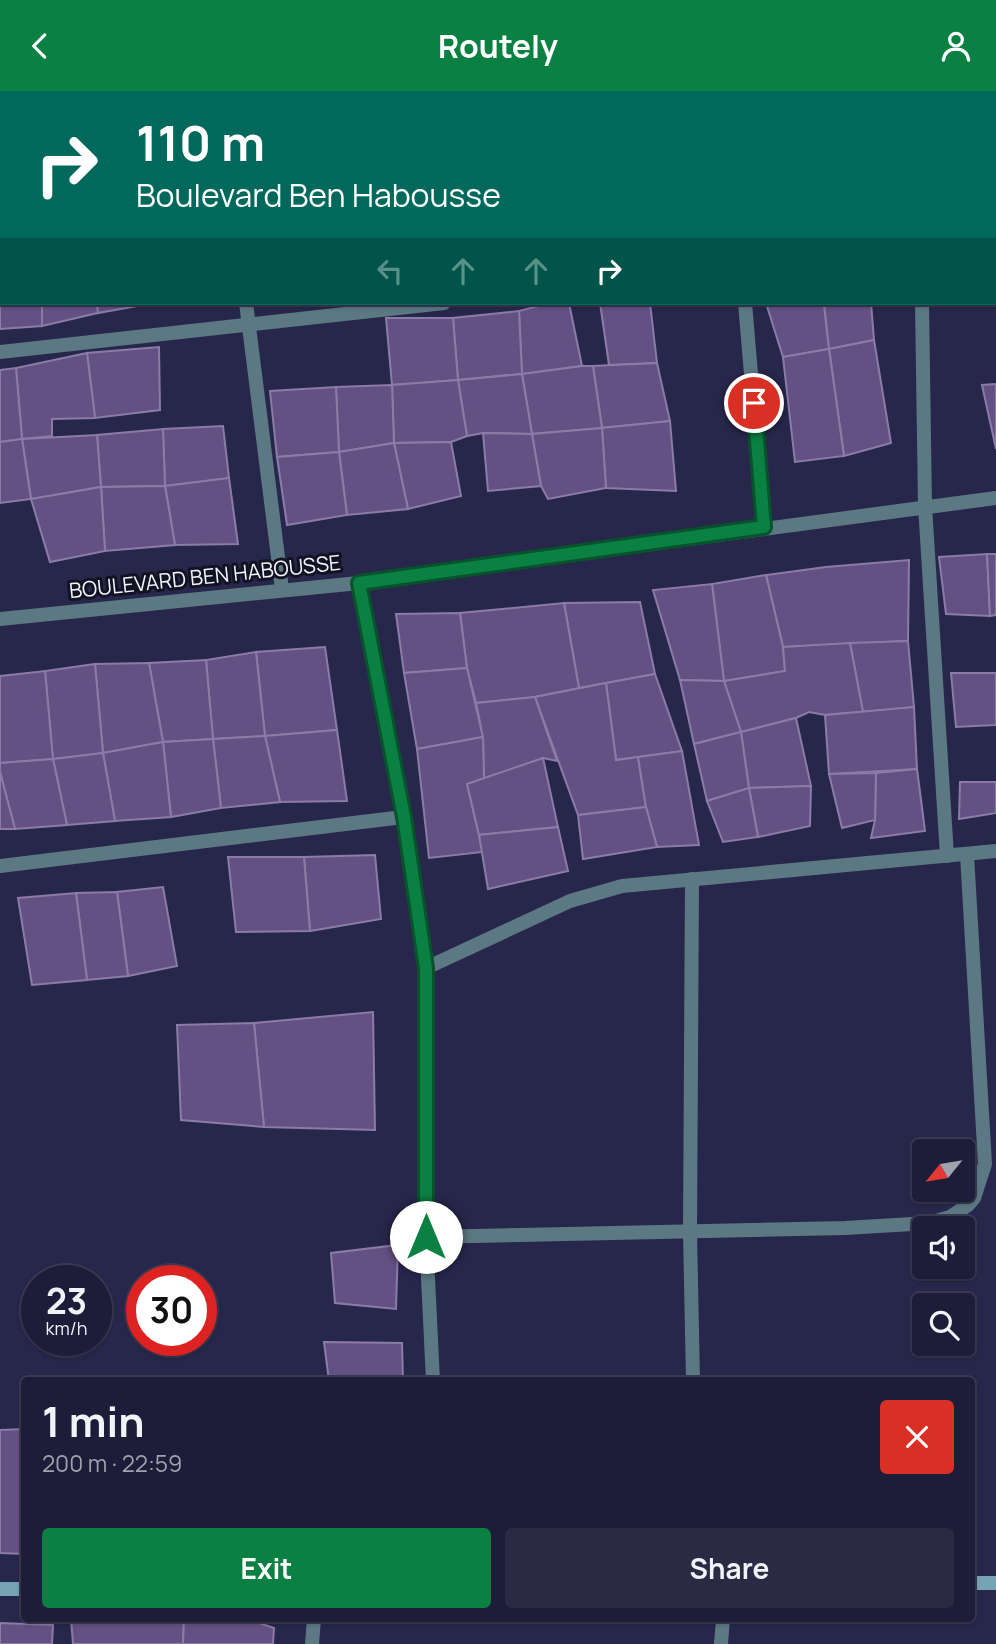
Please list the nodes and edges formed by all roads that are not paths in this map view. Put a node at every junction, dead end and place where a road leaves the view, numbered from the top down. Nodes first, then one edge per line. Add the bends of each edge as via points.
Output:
1 (246, 305) edge
2 (426, 305) edge
3 (745, 305) edge
4 (922, 305) edge
5 (249, 325) junction
6 (0, 352) edge
7 (996, 498) edge
8 (925, 506) junction
9 (764, 527) junction
10 (359, 583) junction
11 (282, 589) junction
12 (0, 619) edge
13 (404, 817) junction
14 (996, 851) edge
15 (967, 855) junction
16 (947, 856) junction
17 (0, 866) edge
18 (692, 879) junction
19 (426, 968) junction
20 (690, 1232) junction
21 (426, 1237) junction
22 (433, 1377) edge
23 (693, 1377) edge
24 (975, 1583) edge
25 (996, 1583) edge
26 (0, 1589) edge
27 (21, 1589) edge
28 (314, 1622) edge
29 (723, 1622) edge
30 (312, 1644) edge
31 (721, 1644) edge

1 - 5 street
2 - 5 street
3 - 9 street
4 - 8 street
5 - 6 street
5 - 11 street
7 - 8 street, BOULEVARD BEN HABOUSSE
8 - 9 street, BOULEVARD BEN HABOUSSE
8 - 16 street
9 - 10 street, BOULEVARD BEN HABOUSSE
10 - 11 street, BOULEVARD BEN HABOUSSE
10 - 13 street
11 - 12 street, BOULEVARD BEN HABOUSSE
13 - 17 street
13 - 19 street
14 - 15 street
15 - 16 street
15 - 20 street via 985,1164 974,1198 950,1217 929,1223
16 - 18 street
18 - 19 street via 622,886 570,901
18 - 20 street
19 - 21 street
20 - 21 street
20 - 23 street
21 - 22 street
24 - 25 main road
26 - 27 main road
28 - 30 street
29 - 31 street

